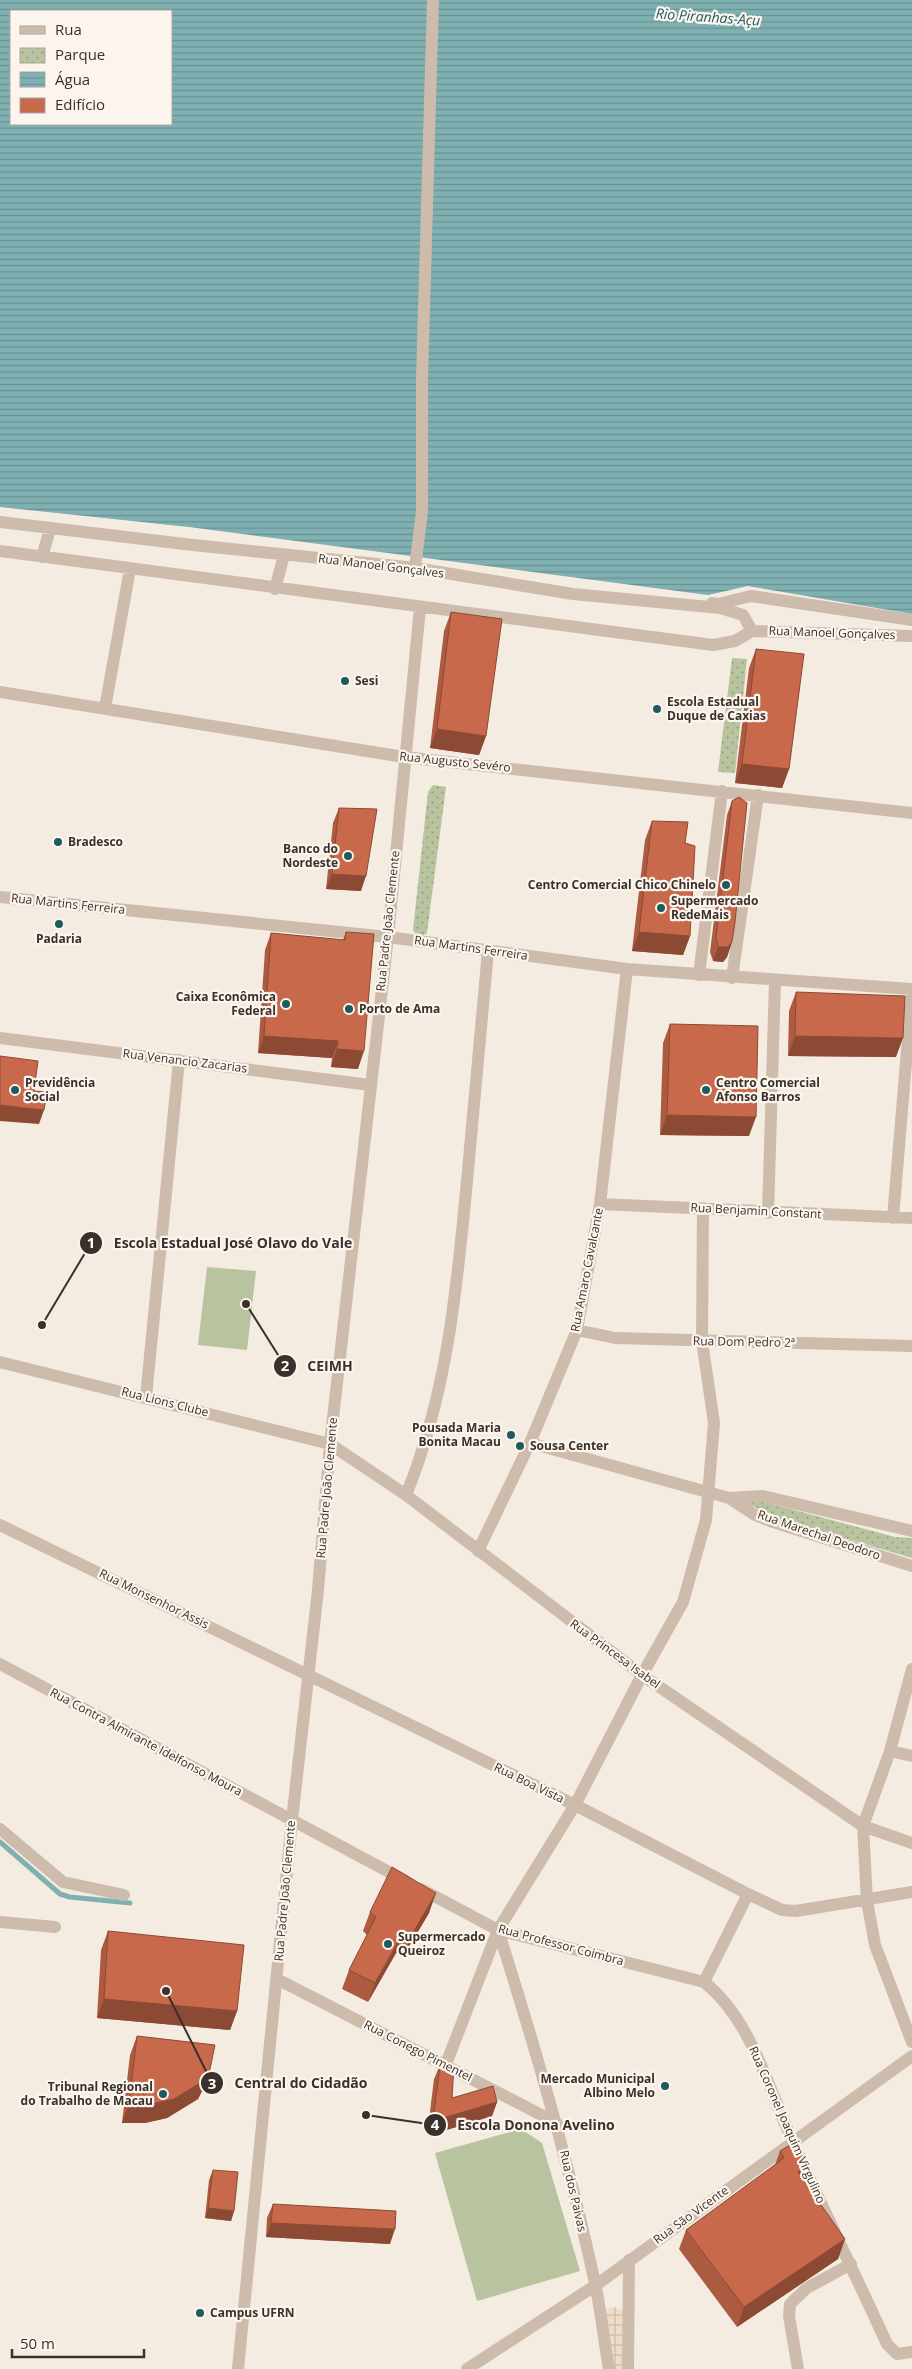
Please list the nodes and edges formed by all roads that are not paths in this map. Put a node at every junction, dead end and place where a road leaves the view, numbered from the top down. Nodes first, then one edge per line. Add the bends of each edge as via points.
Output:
1 (433, 0) edge
2 (0, 522) edge
3 (50, 529) junction
4 (0, 551) edge
5 (284, 555) junction
6 (42, 557) junction
7 (416, 563) junction
8 (130, 569) junction
9 (480, 579) junction
10 (275, 589) junction
11 (420, 608) junction
12 (912, 620) edge
13 (752, 631) junction
14 (912, 636) edge
15 (0, 692) edge
16 (105, 708) junction
17 (404, 757) junction
18 (722, 791) junction
19 (758, 794) junction
20 (912, 813) edge
21 (0, 897) edge
22 (388, 937) junction
23 (488, 951) junction
24 (627, 969) junction
25 (699, 976) junction
26 (732, 978) junction
27 (775, 981) junction
28 (912, 990) edge
29 (0, 1038) edge
30 (179, 1060) junction
31 (370, 1085) junction
32 (600, 1204) junction
33 (703, 1208) junction
34 (768, 1213) junction
35 (893, 1218) junction
36 (912, 1218) edge
37 (577, 1330) junction
38 (702, 1342) junction
39 (912, 1346) edge
40 (0, 1362) edge
41 (146, 1397) junction
42 (530, 1443) junction
43 (330, 1444) junction
44 (709, 1492) junction
45 (406, 1495) junction
46 (729, 1498) junction
47 (0, 1525) edge
48 (912, 1531) edge
49 (478, 1551) junction
50 (912, 1566) edge
51 (0, 1664) edge
52 (912, 1669) edge
53 (307, 1675) junction
54 (642, 1675) junction
55 (890, 1751) junction
56 (912, 1756) edge
57 (575, 1805) junction
58 (292, 1820) junction
59 (864, 1826) junction
60 (0, 1829) edge
61 (912, 1843) edge
62 (912, 1892) edge
63 (748, 1894) junction
64 (124, 1895) dead end
65 (867, 1900) junction
66 (0, 1922) edge
67 (54, 1927) dead end
68 (498, 1930) junction
69 (277, 1980) junction
70 (704, 1982) junction
71 (912, 2042) edge
72 (912, 2056) edge
73 (446, 2064) junction
74 (557, 2123) junction
75 (792, 2141) junction
76 (629, 2260) junction
77 (851, 2264) junction
78 (596, 2285) junction
79 (912, 2352) edge
80 (238, 2369) edge
81 (467, 2369) edge
82 (609, 2369) edge
83 (628, 2369) edge
84 (798, 2369) edge

1 - 7 street via 422,378 422,511
2 - 3 street, Rua Manoel Gonçalves
3 - 5 street, Rua Manoel Gonçalves
3 - 6 street
4 - 6 street, Rua Manoel Gonçalves
5 - 7 street, Rua Manoel Gonçalves
5 - 10 street
6 - 8 street, Rua Manoel Gonçalves
7 - 9 street, Rua Manoel Gonçalves
8 - 10 street, Rua Manoel Gonçalves
8 - 16 street
9 - 12 street via 494,575 718,604 751,596
9 - 13 street, Rua Manoel Gonçalves via 573,594 720,608 744,615
10 - 11 street, Rua Manoel Gonçalves
11 - 13 street, Rua Manoel Gonçalves via 712,645 735,641
11 - 17 street, Rua Padre João Clemente
13 - 14 street, Rua Manoel Gonçalves
15 - 16 street, Rua Augusto Sevéro
16 - 17 street, Rua Augusto Sevéro
17 - 18 street, Rua Augusto Sevéro
17 - 22 street, Rua Padre João Clemente
18 - 19 street, Rua Augusto Sevéro
18 - 25 street
19 - 20 street, Rua Augusto Sevéro
19 - 26 street
21 - 22 street, Rua Martins Ferreira
22 - 23 street, Rua Martins Ferreira
22 - 31 street, Rua Padre João Clemente
23 - 24 street, Rua Martins Ferreira
23 - 45 street via 450,1333 429,1434
24 - 25 street, Rua Martins Ferreira
24 - 32 street, Rua Amaro Cavalcante
25 - 26 street, Rua Martins Ferreira
26 - 27 street, Rua Martins Ferreira
27 - 28 street, Rua Martins Ferreira
27 - 34 street
28 - 35 street
29 - 30 street, Rua Venancio Zacarias
30 - 31 street, Rua Venancio Zacarias
30 - 41 street
31 - 43 street, Rua Padre João Clemente
32 - 33 street, Rua Benjamin Constant
32 - 37 street, Rua Amaro Cavalcante
33 - 34 street, Rua Benjamin Constant
33 - 38 street
34 - 35 street, Rua Benjamin Constant
35 - 36 street, Rua Benjamin Constant
37 - 38 street, Rua Dom Pedro 2ª via 615,1338
37 - 42 street, Rua Amaro Cavalcante
38 - 39 street, Rua Dom Pedro 2ª
38 - 44 street via 714,1423
40 - 41 street, Rua Lions Clube
41 - 43 street, Rua Lions Clube
42 - 44 street, Rua Marechal Deodoro
42 - 49 street, Rua Amaro Cavalcante
43 - 45 street, Rua Princesa Isabel
43 - 53 street, Rua Padre João Clemente via 318,1590
44 - 46 street, Rua Marechal Deodoro
44 - 54 street via 706,1520 683,1602
45 - 49 street, Rua Princesa Isabel
46 - 48 street, Rua Marechal Deodoro via 763,1496
46 - 50 street, Rua Marechal Deodoro via 770,1521
47 - 53 street, Rua Monsenhor Assis
49 - 54 street, Rua Princesa Isabel
51 - 58 street, Rua Contra Almirante Idelfonso Moura
52 - 55 street
53 - 57 street, Rua Boa Vista
53 - 58 street, Rua Padre João Clemente
54 - 57 street
54 - 59 street, Rua Princesa Isabel
55 - 56 street
55 - 59 street
57 - 63 street, Rua Boa Vista
57 - 68 street
58 - 68 street, Rua Professor Coimbra
58 - 69 street, Rua Padre João Clemente
59 - 61 street, Rua Princesa Isabel
59 - 65 street
60 - 64 street via 63,1882
62 - 65 street, Rua Boa Vista
63 - 65 street, Rua Boa Vista via 782,1910
63 - 70 street
65 - 71 street via 876,1945
66 - 67 street
68 - 70 street, Rua Professor Coimbra
68 - 73 street
68 - 74 street, Rua dos Paivas
69 - 73 street, Rua Conego Pimentel
69 - 80 street, Rua Padre João Clemente
70 - 75 street, Rua Coronel Joaquim Virgulino via 720,1995 751,2046
72 - 75 street, Rua São Vicente
73 - 74 street, Rua Conego Pimentel
74 - 78 street, Rua dos Paivas
75 - 76 street, Rua São Vicente
75 - 77 street, Rua Coronel Joaquim Virgulino
76 - 78 street, Rua São Vicente
76 - 83 street
77 - 79 street, Rua Coronel Joaquim Virgulino via 887,2344 897,2354
77 - 84 street via 807,2288 790,2304
78 - 81 street, Rua São Vicente
78 - 82 street, Rua dos Paivas

